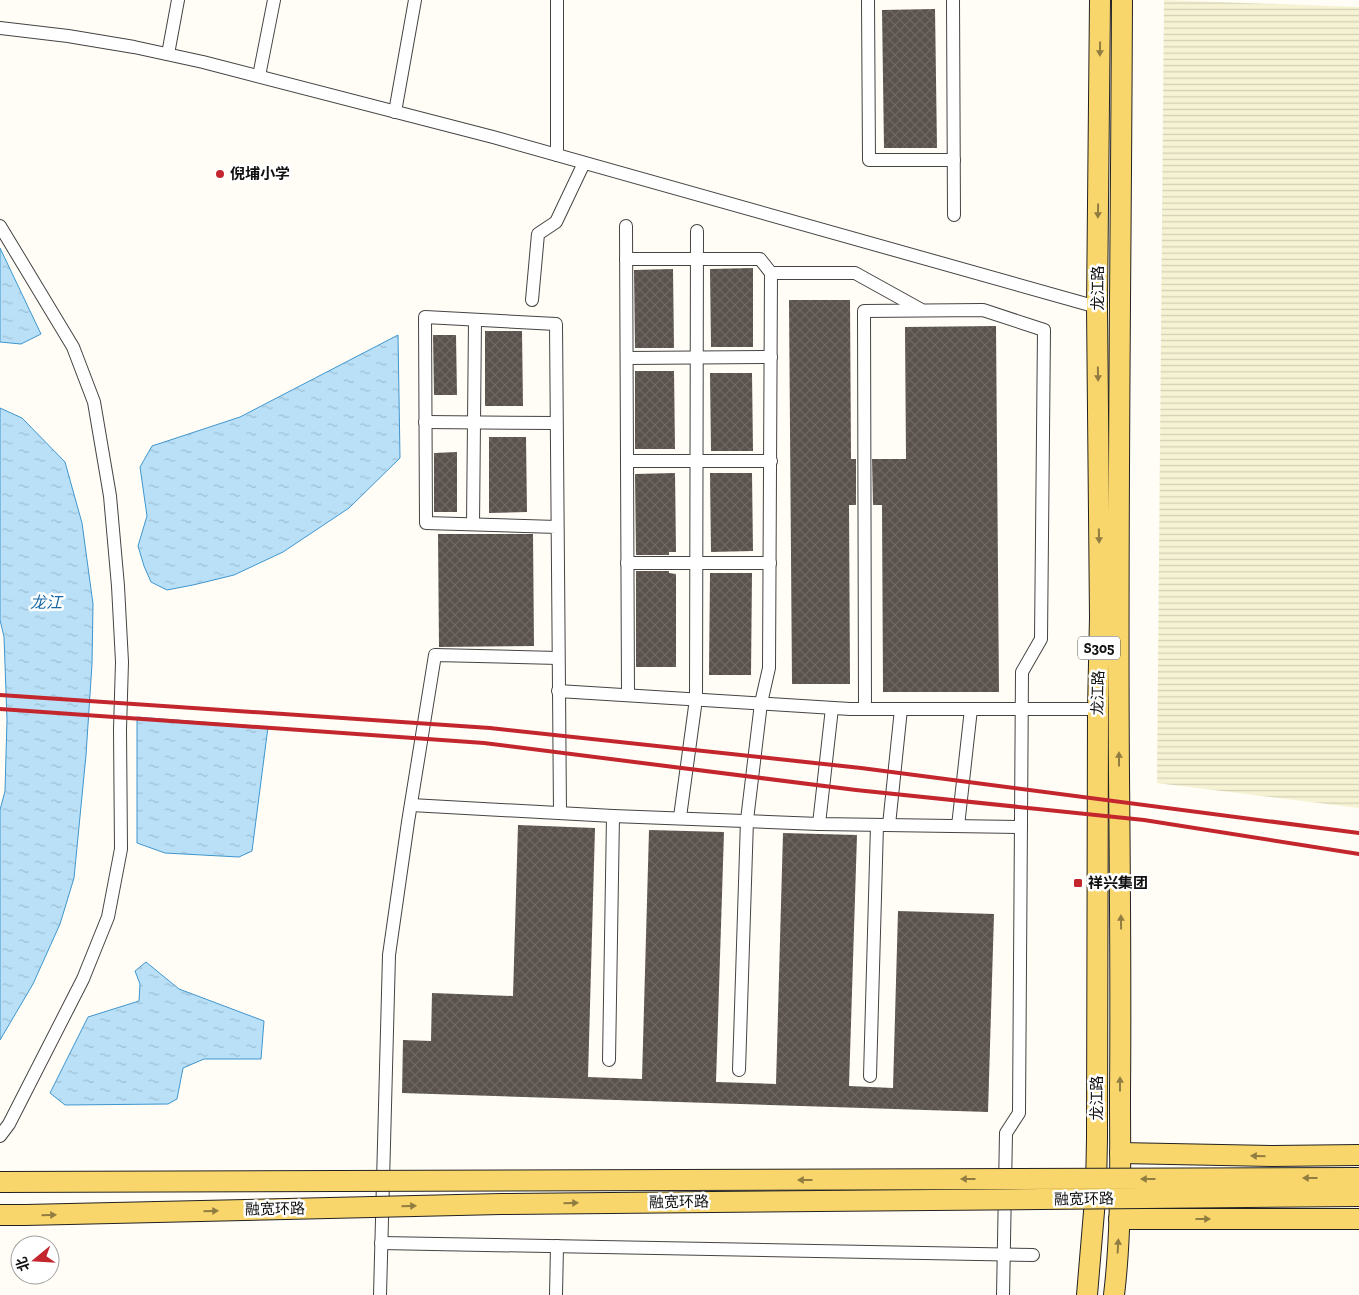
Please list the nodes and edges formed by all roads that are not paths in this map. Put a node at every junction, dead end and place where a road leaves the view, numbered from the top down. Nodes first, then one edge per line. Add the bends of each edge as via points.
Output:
1 (178, 0) edge
2 (274, 0) edge
3 (415, 0) edge
4 (557, 0) edge
5 (868, 0) edge
6 (953, 0) edge
7 (1100, 0) edge
8 (1122, 0) edge
9 (0, 28) edge
10 (168, 54) junction
11 (260, 76) junction
12 (396, 112) junction
13 (557, 155) junction
14 (954, 160) junction
15 (584, 163) junction
16 (954, 215) dead end
17 (0, 226) edge
18 (626, 226) dead end
19 (697, 230) dead end
20 (626, 259) junction
21 (696, 259) junction
22 (771, 273) junction
23 (532, 300) dead end
24 (1097, 307) junction
25 (922, 310) junction
26 (475, 320) junction
27 (771, 357) junction
28 (627, 358) junction
29 (696, 358) junction
30 (426, 422) junction
31 (474, 422) junction
32 (556, 423) junction
33 (627, 461) junction
34 (696, 461) junction
35 (770, 461) junction
36 (473, 524) junction
37 (557, 526) junction
38 (627, 563) junction
39 (696, 563) junction
40 (770, 563) junction
41 (558, 658) junction
42 (558, 691) junction
43 (628, 695) junction
44 (696, 699) junction
45 (761, 703) junction
46 (832, 708) junction
47 (865, 709) junction
48 (901, 709) junction
49 (971, 709) junction
50 (1022, 709) junction
51 (1098, 709) junction
52 (411, 805) junction
53 (560, 812) junction
54 (613, 816) junction
55 (680, 817) junction
56 (747, 820) junction
57 (819, 824) junction
58 (883, 825) junction
59 (958, 826) junction
60 (1021, 827) junction
61 (609, 1060) dead end
62 (739, 1070) dead end
63 (870, 1076) dead end
64 (0, 1136) edge
65 (1120, 1153) junction
66 (1359, 1155) edge
67 (1359, 1178) edge
68 (0, 1182) edge
69 (1359, 1196) edge
70 (0, 1214) edge
71 (1359, 1219) edge
72 (1119, 1220) junction
73 (381, 1244) junction
74 (557, 1246) junction
75 (1004, 1254) junction
76 (1033, 1255) dead end
77 (380, 1295) edge
78 (556, 1295) edge
79 (1003, 1295) edge
80 (1087, 1295) edge
81 (1114, 1295) edge

1 - 10 street
2 - 11 street
3 - 12 street
4 - 13 street
5 - 14 street via 869,160
6 - 14 street
7 -> 24 main road, 龙江路 / S305
65 -> 8 main road, 龙江路 / S305 via 1118,616
9 - 10 street
10 - 11 street
11 - 12 street
12 - 13 street
13 - 15 street
14 - 16 street
15 - 23 street via 556,222 538,234
15 - 24 street
17 - 64 street via 73,347 94,402 110,496 122,662 121,849 108,917 83,979
18 - 20 street
19 - 21 street
20 - 21 street
20 - 28 street
21 - 22 street via 760,259
21 - 29 street
22 - 25 street via 855,273
22 - 27 street
24 -> 51 main road, 龙江路 / S305
25 - 47 street via 864,311
25 - 50 street via 983,310 1044,330 1041,639 1022,672
26 - 30 street via 425,318
26 - 31 street
26 - 32 street via 556,324
27 - 29 street
27 - 35 street
28 - 29 street
28 - 33 street
29 - 34 street
30 - 31 street
30 - 36 street via 426,523
31 - 32 street
31 - 36 street
32 - 37 street
33 - 34 street
33 - 38 street
34 - 35 street
34 - 39 street
35 - 40 street
36 - 37 street
37 - 41 street
38 - 39 street
38 - 43 street
39 - 40 street
39 - 44 street
40 - 45 street via 769,668
41 - 42 street
41 - 52 street via 435,655
42 - 43 street
42 - 53 street
43 - 44 street
44 - 45 street
44 - 55 street
45 - 46 street
45 - 56 street
46 - 47 street
46 - 57 street
47 - 48 street
48 - 49 street
48 - 58 street
49 - 50 street
49 - 59 street
50 - 51 street
50 - 60 street
51 - 80 main road, 龙江路 / S305 via 1097,1139
52 - 53 street
52 - 73 street via 389,955
53 - 54 street
54 - 55 street
54 - 61 street
55 - 56 street
56 - 57 street
56 - 62 street
57 - 58 street
58 - 59 street
58 - 63 street
59 - 60 street
60 - 75 street via 1018,1113 1006,1133
66 -> 65 main road
65 - 72 main road, 龙江路 / S305
67 -> 68 main road, 融宽环路, bridge
70 -> 69 main road, 融宽环路, bridge via 501,1204
72 -> 71 main road
81 -> 72 main road, 龙江路 / S305
73 - 74 street
73 - 77 street
74 - 75 street
74 - 78 street
75 - 76 street
75 - 79 street

